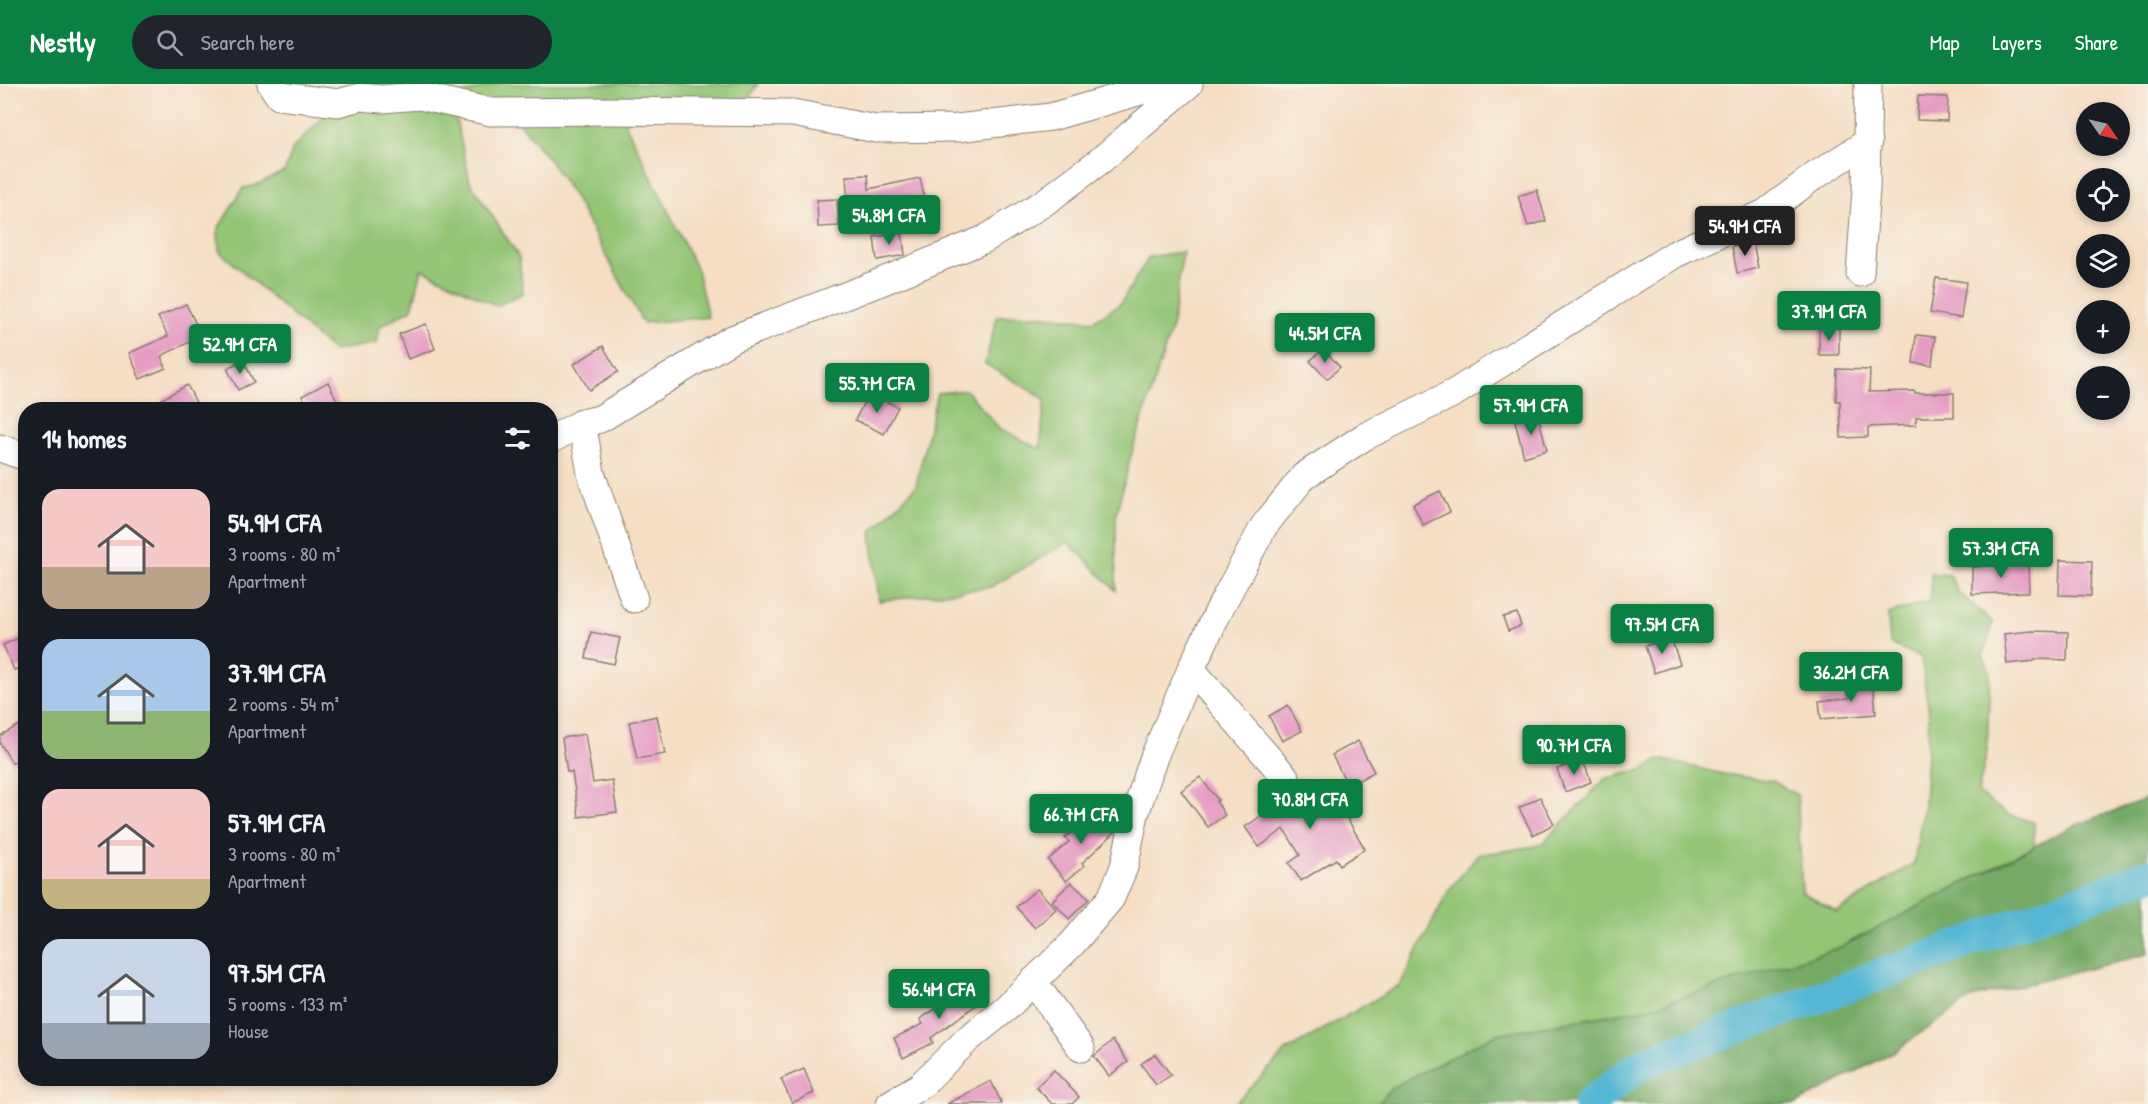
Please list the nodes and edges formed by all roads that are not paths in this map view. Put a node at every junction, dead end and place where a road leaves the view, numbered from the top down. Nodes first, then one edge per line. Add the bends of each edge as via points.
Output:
1 (271, 84) edge
2 (1165, 84) edge
3 (1189, 84) edge
4 (1868, 84) edge
5 (1868, 142) junction
6 (1860, 273) dead end
7 (582, 423) junction
8 (558, 436) edge
9 (0, 448) edge
10 (18, 454) edge
11 (634, 599) dead end
12 (1191, 669) junction
13 (1286, 778) dead end
14 (1033, 981) junction
15 (1081, 1048) dead end
16 (890, 1104) edge

1 - 2 street via 279,96 338,103 360,97 420,96 491,112 793,113 887,129 957,128 1051,117
3 - 7 street via 1092,167 1045,202 984,239 732,339 600,419
4 - 5 street
5 - 6 street
5 - 12 street via 1765,213 1675,254 1454,393 1364,437 1304,476 1264,526
7 - 8 street
7 - 11 street via 591,473
9 - 10 street
12 - 13 street
12 - 14 street via 1154,757 1135,814 1124,867 1111,898 1072,944
14 - 15 street
14 - 16 street via 920,1086

